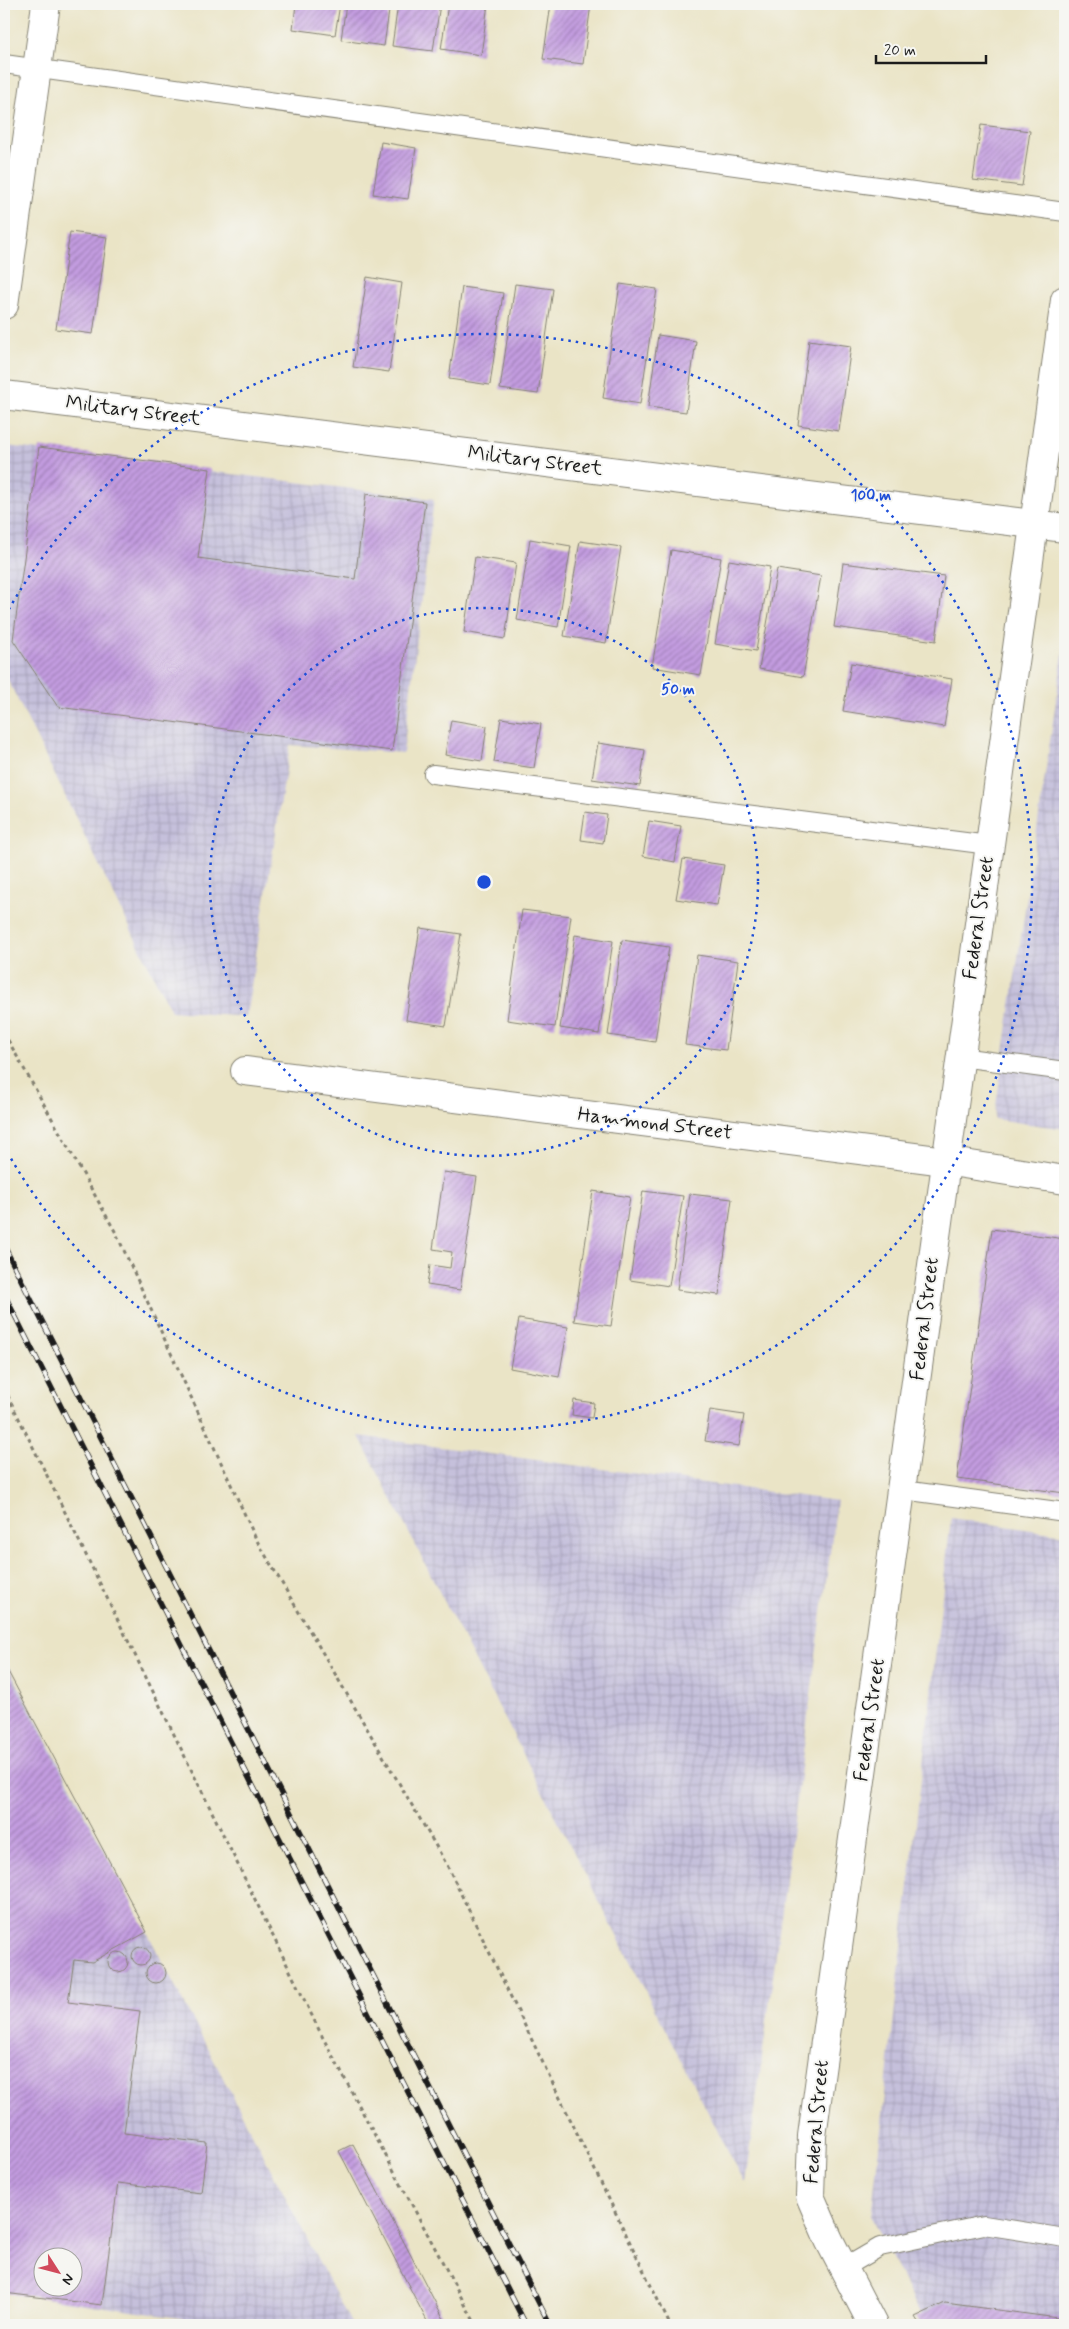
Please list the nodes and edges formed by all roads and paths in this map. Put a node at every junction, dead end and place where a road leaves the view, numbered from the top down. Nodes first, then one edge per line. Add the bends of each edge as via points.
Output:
1 (46, 4) edge
2 (4, 64) edge
3 (37, 70) junction
4 (1065, 212) edge
5 (1065, 300) edge
6 (4, 305) edge
7 (4, 395) edge
8 (1034, 524) junction
9 (1065, 528) edge
10 (433, 774) dead end
11 (989, 845) junction
12 (4, 1033) edge
13 (960, 1057) junction
14 (245, 1071) dead end
15 (1065, 1071) edge
16 (945, 1162) junction
17 (1065, 1180) edge
18 (4, 1388) edge
19 (903, 1490) junction
20 (1065, 1512) edge
21 (1065, 2238) edge
22 (844, 2268) junction
23 (476, 2325) edge
24 (670, 2325) edge
25 (873, 2325) edge

1 - 3 street
2 - 3 lane
3 - 4 lane
3 - 6 street
5 - 8 street, Federal Street
7 - 8 street, Military Street
8 - 9 street, Military Street
8 - 11 street, Federal Street
10 - 11 lane
11 - 13 street, Federal Street
12 - 24 path via 116,1233 256,1539 447,1866
13 - 15 lane
13 - 16 street, Federal Street
14 - 16 street, Hammond Street
16 - 17 street, Hammond Street
16 - 19 street, Federal Street
18 - 23 path via 322,2036
19 - 20 lane
19 - 22 street, Federal Street via 812,2136 810,2196
21 - 22 lane via 984,2225 880,2247
22 - 25 street, Federal Street

